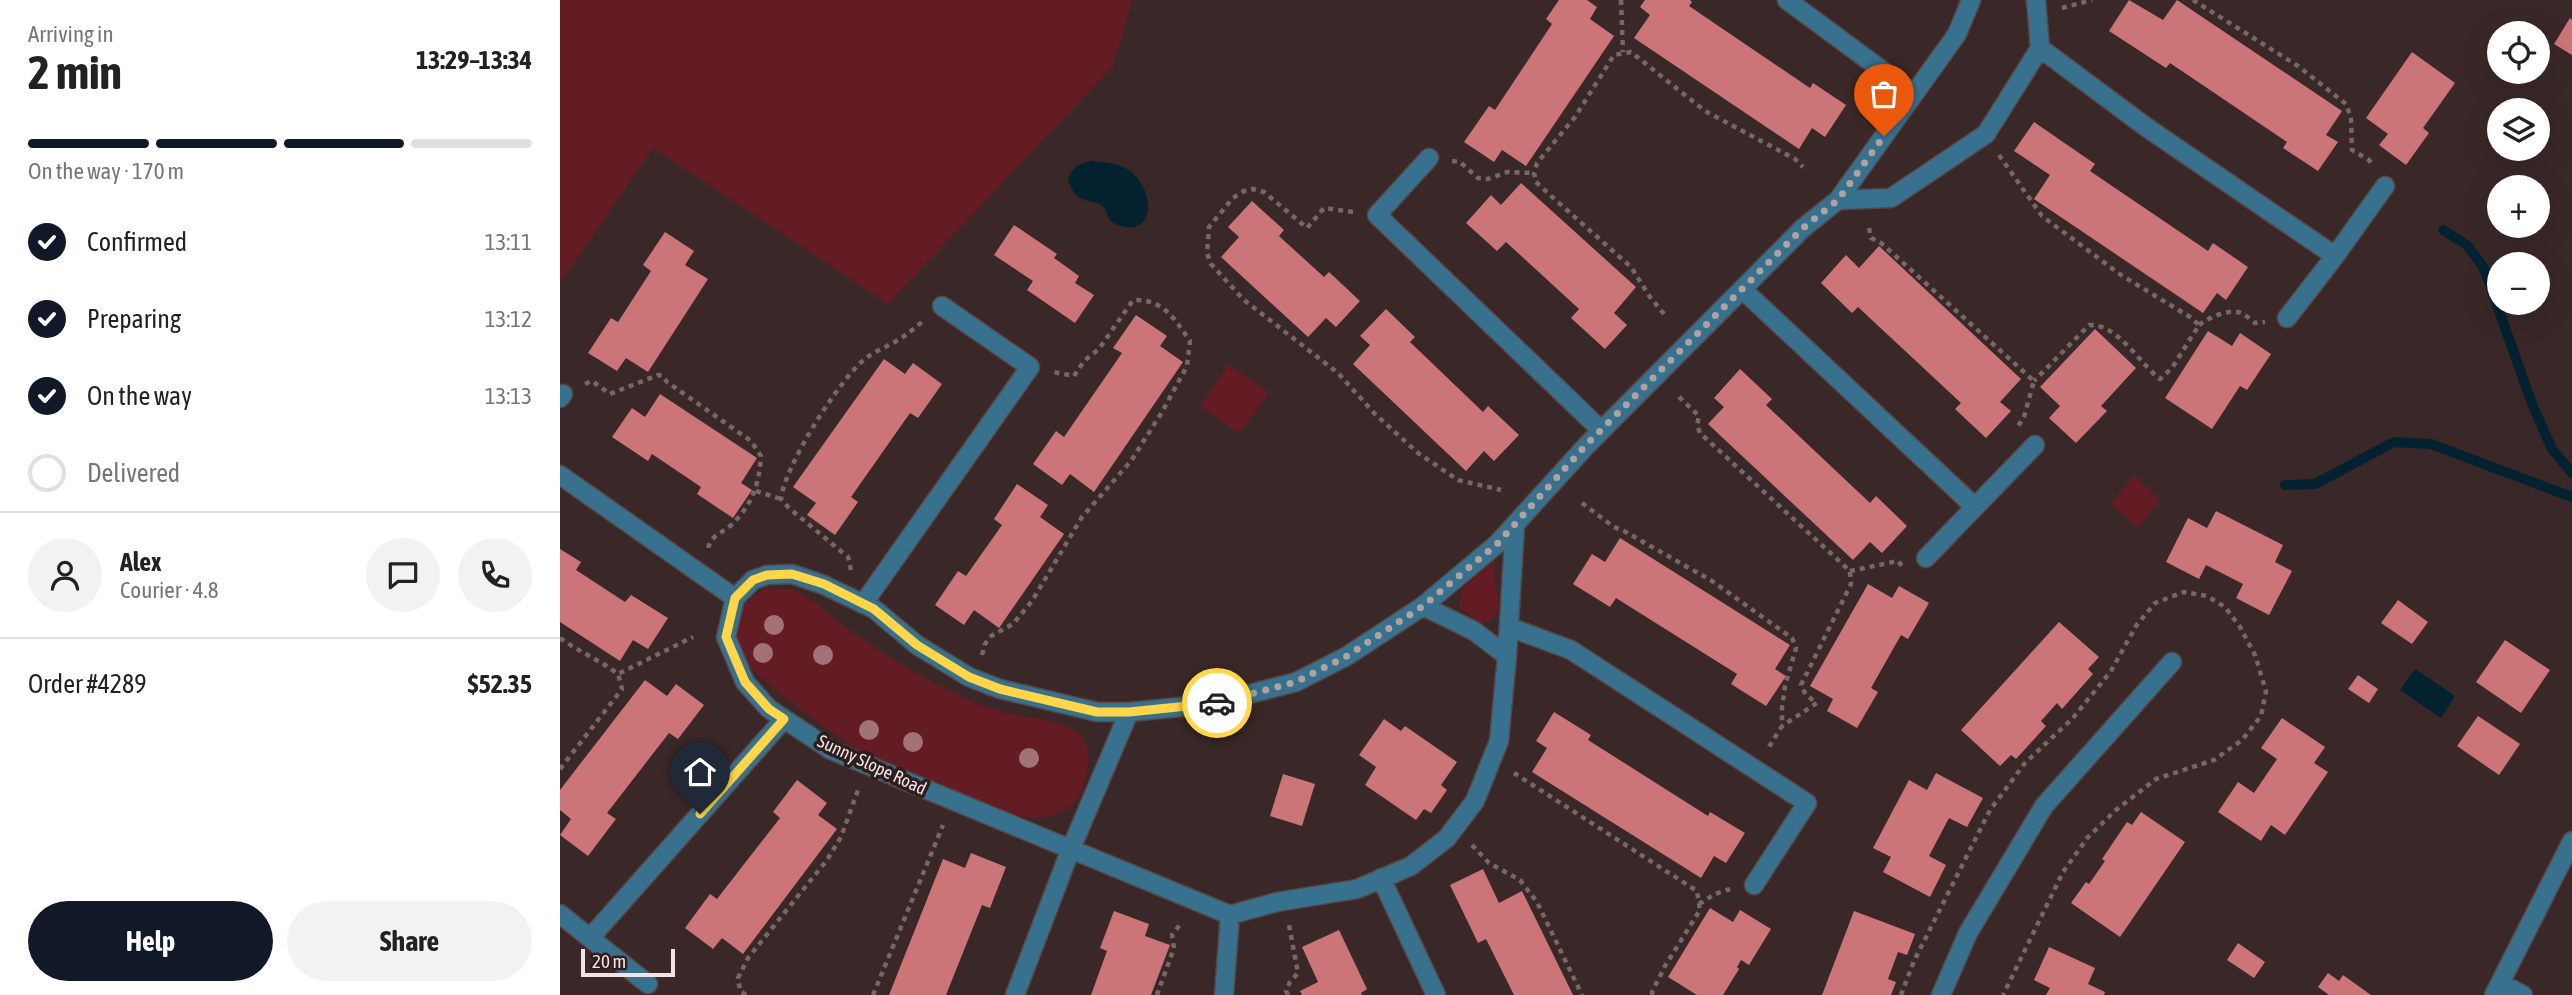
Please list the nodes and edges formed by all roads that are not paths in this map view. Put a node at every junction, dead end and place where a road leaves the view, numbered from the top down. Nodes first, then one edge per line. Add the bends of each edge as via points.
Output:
1 (1787, 0) edge
2 (1971, 0) edge
3 (2036, 0) edge
4 (2040, 48) junction
5 (1914, 94) junction
6 (1429, 158) road end
7 (2385, 186) road end
8 (1838, 200) junction
9 (2335, 256) junction
10 (1742, 289) junction
11 (942, 306) road end
12 (2287, 318) road end
13 (1601, 430) junction
14 (2035, 444) road end
15 (560, 475) edge
16 (1975, 507) junction
17 (1515, 525) junction
18 (1926, 558) dead end
19 (735, 598) junction
20 (863, 604) junction
21 (1423, 606) junction
22 (1509, 627) junction
23 (1507, 656) junction
24 (2172, 662) dead end
25 (1129, 712) junction
26 (784, 719) junction
27 (2572, 841) edge
28 (1070, 851) junction
29 (1381, 878) junction
30 (1754, 885) road end
31 (560, 914) edge
32 (1230, 915) junction
33 (590, 939) junction
34 (648, 984) dead end
35 (2497, 989) edge
36 (1015, 995) edge
37 (1224, 995) edge
38 (1436, 995) edge
39 (1941, 995) edge
40 (2523, 995) edge

1 - 5 street
2 - 5 street via 1957,34
3 - 4 street
4 - 8 street via 1986,134 1891,198
4 - 9 street
5 - 8 street
6 - 13 street via 1377,215
7 - 9 street
8 - 10 street
9 - 12 street
10 - 13 street
10 - 16 street
11 - 20 street via 1030,367
13 - 17 street
14 - 16 street
15 - 19 street
16 - 18 street
17 - 21 street
17 - 22 street
19 - 20 street via 753,580 792,574
19 - 26 street, Sunny Slope Road via 726,637 745,682
20 - 25 street via 969,677 1097,712
21 - 23 street via 1474,631
21 - 25 street via 1347,656 1296,682 1211,704
22 - 23 street
22 - 30 street via 1571,650 1807,803
23 - 29 street via 1499,741 1475,801 1447,838 1411,866
24 - 39 street via 2043,806 1968,933
25 - 28 street
26 - 28 street, Sunny Slope Road via 831,750
26 - 33 street
27 - 35 street
28 - 32 street, Sunny Slope Road
28 - 36 street
29 - 32 street via 1357,889
29 - 38 street
31 - 33 street
32 - 37 street
33 - 34 street
35 - 40 street

